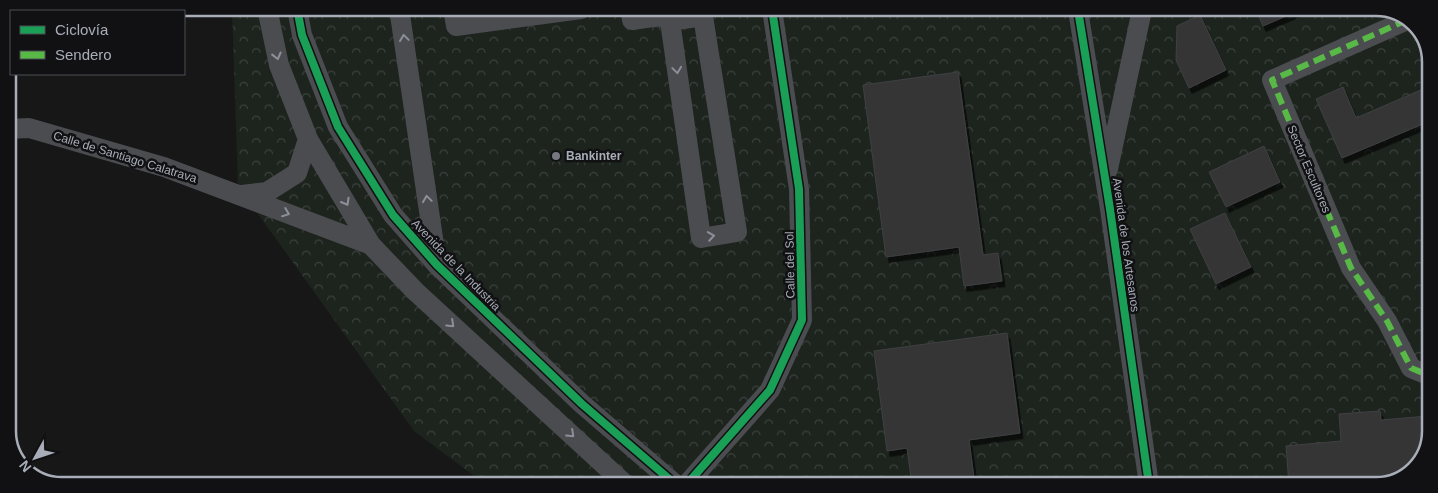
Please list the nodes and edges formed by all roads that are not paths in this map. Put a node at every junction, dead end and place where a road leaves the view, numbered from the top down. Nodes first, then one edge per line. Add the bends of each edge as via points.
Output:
1 (268, 16) edge
2 (299, 16) edge
3 (400, 16) edge
4 (454, 16) edge
5 (488, 16) edge
6 (632, 16) edge
7 (660, 16) edge
8 (660, 16) edge
9 (691, 16) edge
10 (703, 16) edge
11 (773, 16) edge
12 (1079, 16) edge
13 (1141, 16) edge
14 (670, 21) junction
15 (1400, 23) edge
16 (16, 129) edge
17 (308, 139) junction
18 (1106, 181) junction
19 (240, 195) junction
20 (371, 245) junction
21 (437, 264) junction
22 (1422, 372) edge
23 (617, 477) edge
24 (667, 477) edge
25 (694, 477) edge
26 (1148, 477) edge

1 -> 17 street via 279,65
2 - 21 street, Avenida de la Industria via 302,34 338,127 393,215
21 -> 3 street
4 - 5 street via 456,26
6 - 8 street via 632,20
7 - 14 street
9 - 14 street
14 -> 10 street via 701,238 736,232
11 - 25 street, Calle del Sol via 800,189 802,320 770,390
12 - 18 street, Avenida de los Artesanos
13 - 18 street
15 - 22 street, Sector Escultores via 1272,80 1351,268 1387,321 1411,368
16 - 19 street, Calle de Santiago Calatrava via 29,128 164,167
17 - 19 street, Calle de Santiago Calatrava via 297,173 267,192
17 -> 20 street
18 - 26 street, Avenida de los Artesanos
19 -> 20 street, Calle de Santiago Calatrava
20 -> 23 street via 415,291
21 - 24 street, Avenida de la Industria via 582,404

